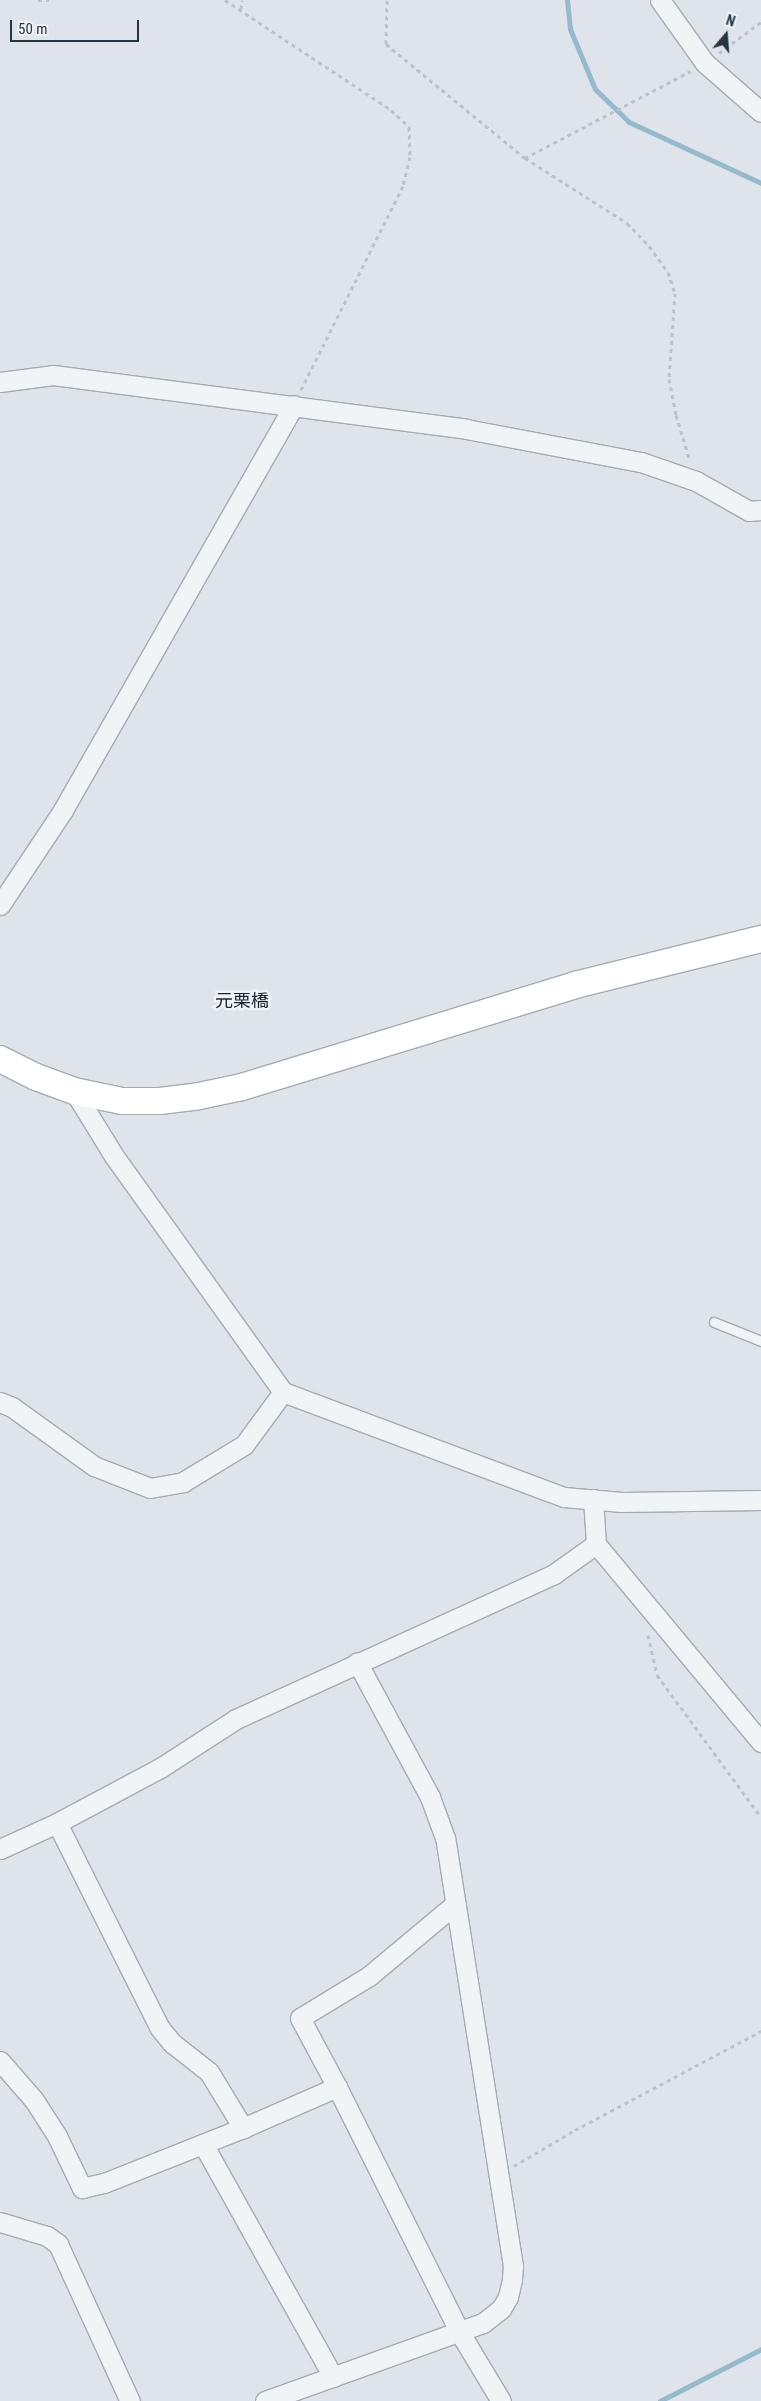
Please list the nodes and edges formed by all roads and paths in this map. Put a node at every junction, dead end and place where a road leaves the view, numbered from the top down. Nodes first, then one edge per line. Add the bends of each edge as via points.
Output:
1 (38, 0) edge
2 (49, 0) edge
3 (225, 0) edge
4 (242, 0) edge
5 (387, 0) edge
6 (660, 0) edge
7 (241, 9) junction
8 (627, 104) dead end
9 (761, 112) edge
10 (525, 158) junction
11 (0, 382) edge
12 (294, 405) junction
13 (696, 481) junction
14 (761, 510) edge
15 (0, 905) edge
16 (761, 938) edge
17 (0, 1060) edge
18 (74, 1091) junction
19 (714, 1322) dead end
20 (761, 1342) edge
21 (282, 1392) junction
22 (0, 1402) edge
23 (593, 1499) junction
24 (761, 1500) edge
25 (596, 1544) junction
26 (646, 1630) dead end
27 (357, 1662) junction
28 (761, 1742) edge
29 (761, 1817) edge
30 (56, 1824) junction
31 (0, 1849) edge
32 (454, 1906) junction
33 (761, 2031) edge
34 (0, 2060) edge
35 (337, 2087) junction
36 (243, 2128) junction
37 (203, 2144) junction
38 (497, 2173) junction
39 (0, 2222) edge
40 (460, 2333) junction
41 (333, 2377) junction
42 (130, 2401) edge
43 (265, 2401) edge
44 (501, 2401) edge

1 - 2 path
3 - 7 path
4 - 7 path
5 - 10 path via 386,44
6 - 9 street via 705,63
7 - 12 path via 391,110 409,127 410,157 403,186
8 - 10 path
10 - 13 path via 627,223 668,272 675,293 670,379 676,415
11 - 12 street via 53,375
12 - 13 street via 466,429 631,460
12 - 15 street via 63,810
13 - 14 street via 749,511
16 - 18 street via 575,985 242,1087 160,1101 122,1101
17 - 18 street
18 - 21 street via 114,1156
19 - 20 lane
21 - 22 street via 244,1445 183,1482 150,1488 94,1466 12,1407
21 - 23 street via 564,1497
23 - 24 street via 622,1502
23 - 25 street
25 - 27 street via 554,1574
25 - 28 street
26 - 29 path via 656,1674
27 - 30 street via 236,1718 160,1768
27 - 32 street via 430,1797 445,1838
30 - 31 street
30 - 36 street via 159,2027 172,2043 209,2072
32 - 35 street via 369,1976 300,2018
32 - 38 street
33 - 38 path
34 - 37 street via 34,2100 57,2136 82,2188 104,2183
35 - 36 street
35 - 40 street
36 - 37 street
37 - 41 street
38 - 40 street via 513,2266 508,2297 501,2309 483,2323
39 - 42 street via 47,2236 58,2244
40 - 41 street
40 - 44 street
41 - 43 street

